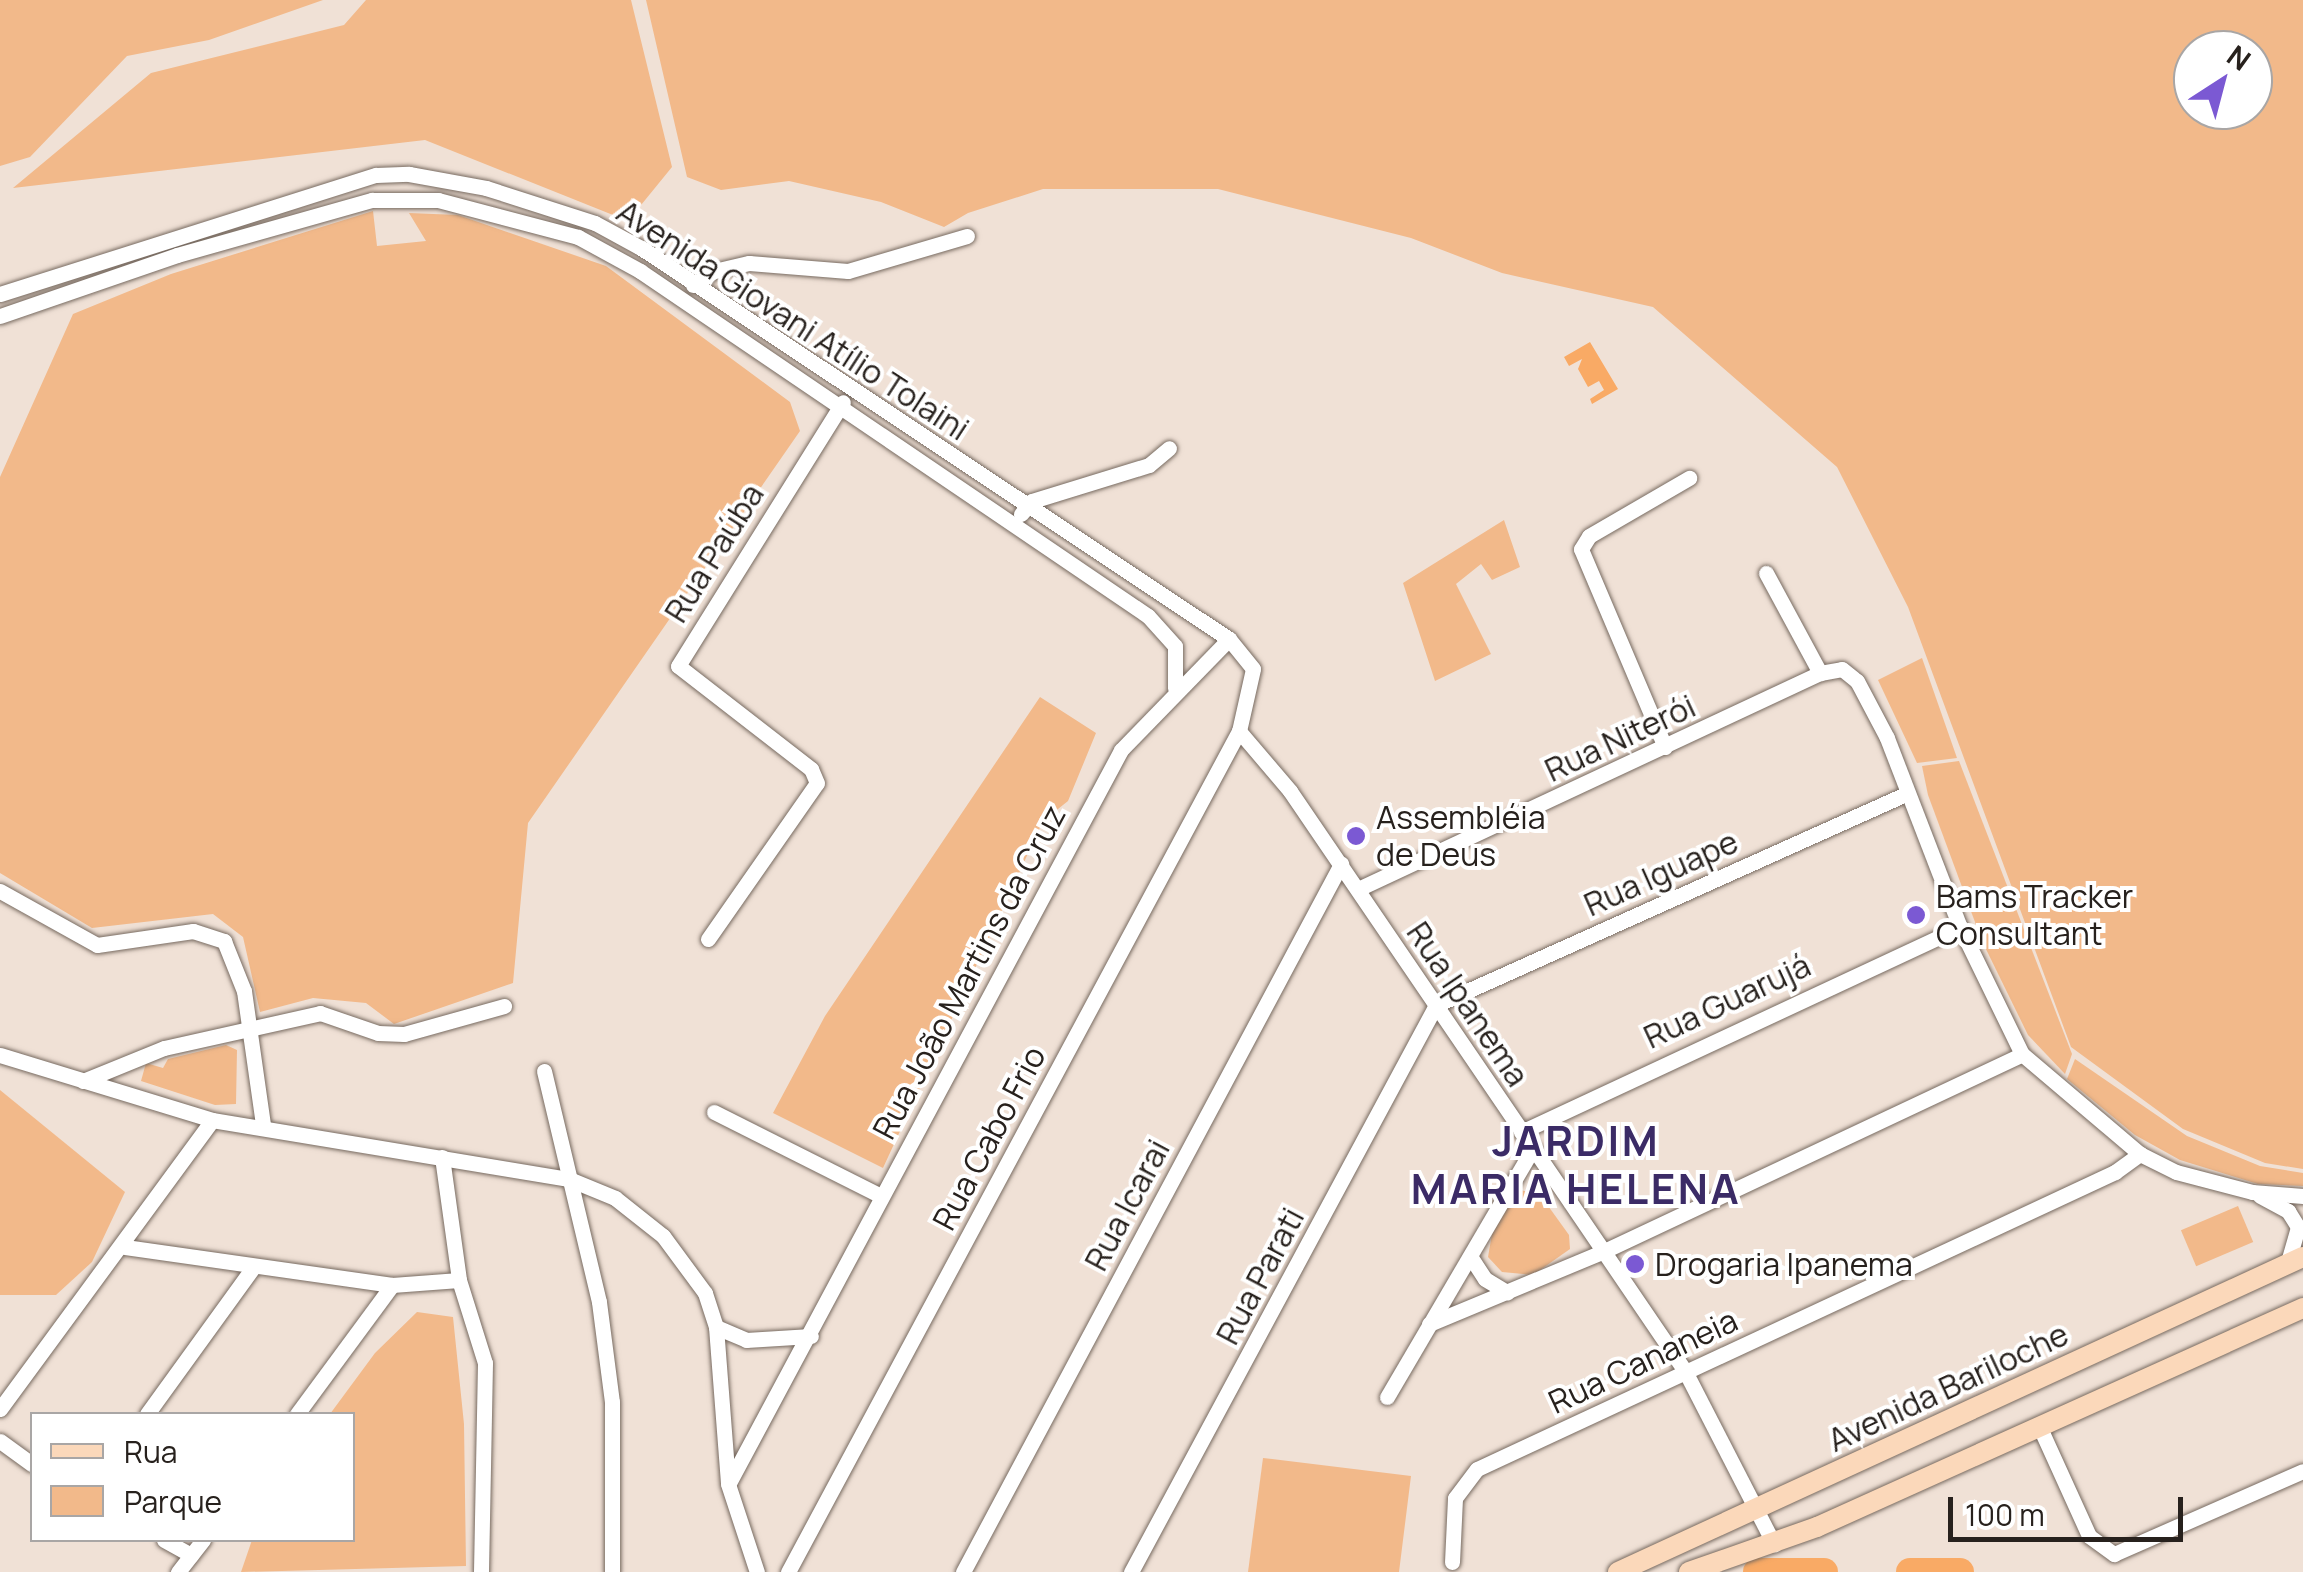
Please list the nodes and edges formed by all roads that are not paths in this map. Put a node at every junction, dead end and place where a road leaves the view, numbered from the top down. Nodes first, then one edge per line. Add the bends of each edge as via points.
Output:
1 (967, 236) dead end
2 (693, 285) junction
3 (0, 294) edge
4 (0, 316) edge
5 (851, 390) junction
6 (840, 408) junction
7 (1170, 448) dead end
8 (1689, 478) dead end
9 (1026, 507) junction
10 (1014, 524) junction
11 (1766, 574) dead end
12 (1229, 640) junction
13 (1244, 650) junction
14 (1210, 657) junction
15 (1820, 673) junction
16 (1175, 688) junction
17 (1239, 731) junction
18 (1664, 746) junction
19 (1908, 793) junction
20 (1340, 864) junction
21 (1358, 890) junction
22 (0, 891) edge
23 (1960, 927) junction
24 (708, 938) dead end
25 (1436, 1005) junction
26 (504, 1006) dead end
27 (248, 1029) junction
28 (2022, 1054) junction
29 (0, 1055) edge
30 (544, 1071) dead end
31 (83, 1081) junction
32 (714, 1112) dead end
33 (212, 1120) junction
34 (264, 1125) junction
35 (1522, 1132) junction
36 (1532, 1150) junction
37 (2140, 1154) junction
38 (442, 1157) junction
39 (570, 1179) junction
40 (2252, 1192) junction
41 (882, 1196) junction
42 (2303, 1196) edge
43 (124, 1247) junction
44 (1602, 1252) junction
45 (1470, 1256) junction
46 (2296, 1260) edge
47 (252, 1269) junction
48 (459, 1280) junction
49 (392, 1285) junction
50 (1507, 1292) junction
51 (2303, 1308) edge
52 (1429, 1324) junction
53 (716, 1327) junction
54 (811, 1336) junction
55 (1685, 1371) junction
56 (1386, 1397) dead end
57 (0, 1409) edge
58 (148, 1412) edge
59 (299, 1412) edge
60 (2040, 1430) junction
61 (0, 1441) edge
62 (30, 1463) edge
63 (2303, 1471) edge
64 (728, 1484) junction
65 (1758, 1507) junction
66 (168, 1542) edge
67 (201, 1542) edge
68 (1774, 1544) junction
69 (191, 1555) junction
70 (1452, 1562) dead end
71 (178, 1572) edge
72 (481, 1572) edge
73 (612, 1572) edge
74 (757, 1572) edge
75 (788, 1572) edge
76 (963, 1572) edge
77 (1131, 1572) edge
78 (1618, 1572) edge
79 (1690, 1572) edge

1 - 2 street via 848,270 749,263 714,270
2 - 3 street, Avenida Giovani Atílio Tolaini via 595,223 486,188 409,174 326,188
2 - 5 street, Avenida Giovani Atílio Tolaini
4 - 6 street, Avenida Giovani Atílio Tolaini via 336,209 400,197 438,200 605,249
5 - 6 street
5 - 9 street, Avenida Giovani Atílio Tolaini
6 - 10 street, Avenida Giovani Atílio Tolaini
6 - 24 street, Rua Paúba via 678,666 811,770 817,783
7 - 9 street via 1134,472
8 - 18 street via 1589,536 1583,558
9 - 10 street
9 - 12 street, Avenida Giovani Atílio Tolaini
10 - 16 street, Avenida Giovani Atílio Tolaini via 1166,632 1178,660
11 - 15 street
12 - 13 street, Avenida Giovani Atílio Tolaini
12 - 14 street, Rua João Martins da Cruz
13 - 14 street, Rua João Martins da Cruz
13 - 17 street via 1253,684
14 - 16 street, Rua João Martins da Cruz
15 - 18 street, Rua Niterói
15 - 19 street, Rua Niterói via 1850,673
16 - 41 street, Rua João Martins da Cruz via 1121,750 1088,805
17 - 20 street, Rua Ipanema
17 - 75 street, Rua Cabo Frio
18 - 21 street, Rua Niterói
19 - 23 street
19 - 25 street, Rua Iguape
20 - 21 street, Rua Ipanema
20 - 76 street, Rua Icarai
21 - 25 street, Rua Ipanema
22 - 27 street via 63,932 97,945 194,931 215,935 232,952
23 - 28 street
23 - 35 street, Rua Guarujá
25 - 35 street, Rua Ipanema
25 - 77 street, Rua Parati
26 - 27 street via 404,1034 378,1033 334,1013
27 - 31 street via 164,1048
27 - 34 street
28 - 37 street
28 - 44 street
29 - 31 street
30 - 39 street
31 - 33 street
32 - 41 street
33 - 34 street
33 - 43 street
34 - 38 street
35 - 36 street, Rua Ipanema
36 - 44 street, Rua Ipanema
36 - 45 street
37 - 40 street via 2176,1172
37 - 55 street, Rua Cananeia via 2066,1195
38 - 39 street
38 - 48 street
39 - 53 street via 615,1198 663,1236 706,1293
39 - 73 street via 599,1302 612,1402
40 - 42 street
40 - 46 street via 2295,1219
41 - 54 street, Rua João Martins da Cruz
43 - 47 street
43 - 57 street
44 - 50 street
44 - 55 street, Rua Ipanema
45 - 50 street via 1486,1279
45 - 52 street
46 - 65 main road, Avenida Bariloche
47 - 49 street
47 - 58 street
48 - 49 street
48 - 72 street via 485,1363
49 - 59 street
50 - 52 street
51 - 60 main road
52 - 56 street
53 - 54 street via 746,1340
53 - 64 street
54 - 64 street, Rua João Martins da Cruz
55 - 65 street, Rua Ipanema
55 - 70 street, Rua Cananeia via 1463,1480 1455,1498
60 - 63 street via 2089,1536 2114,1554
60 - 68 main road
61 - 62 street
64 - 74 street
65 - 68 street, Rua Ipanema
65 - 78 main road, Avenida Bariloche
66 - 69 street
67 - 69 street
68 - 79 main road
69 - 71 street

